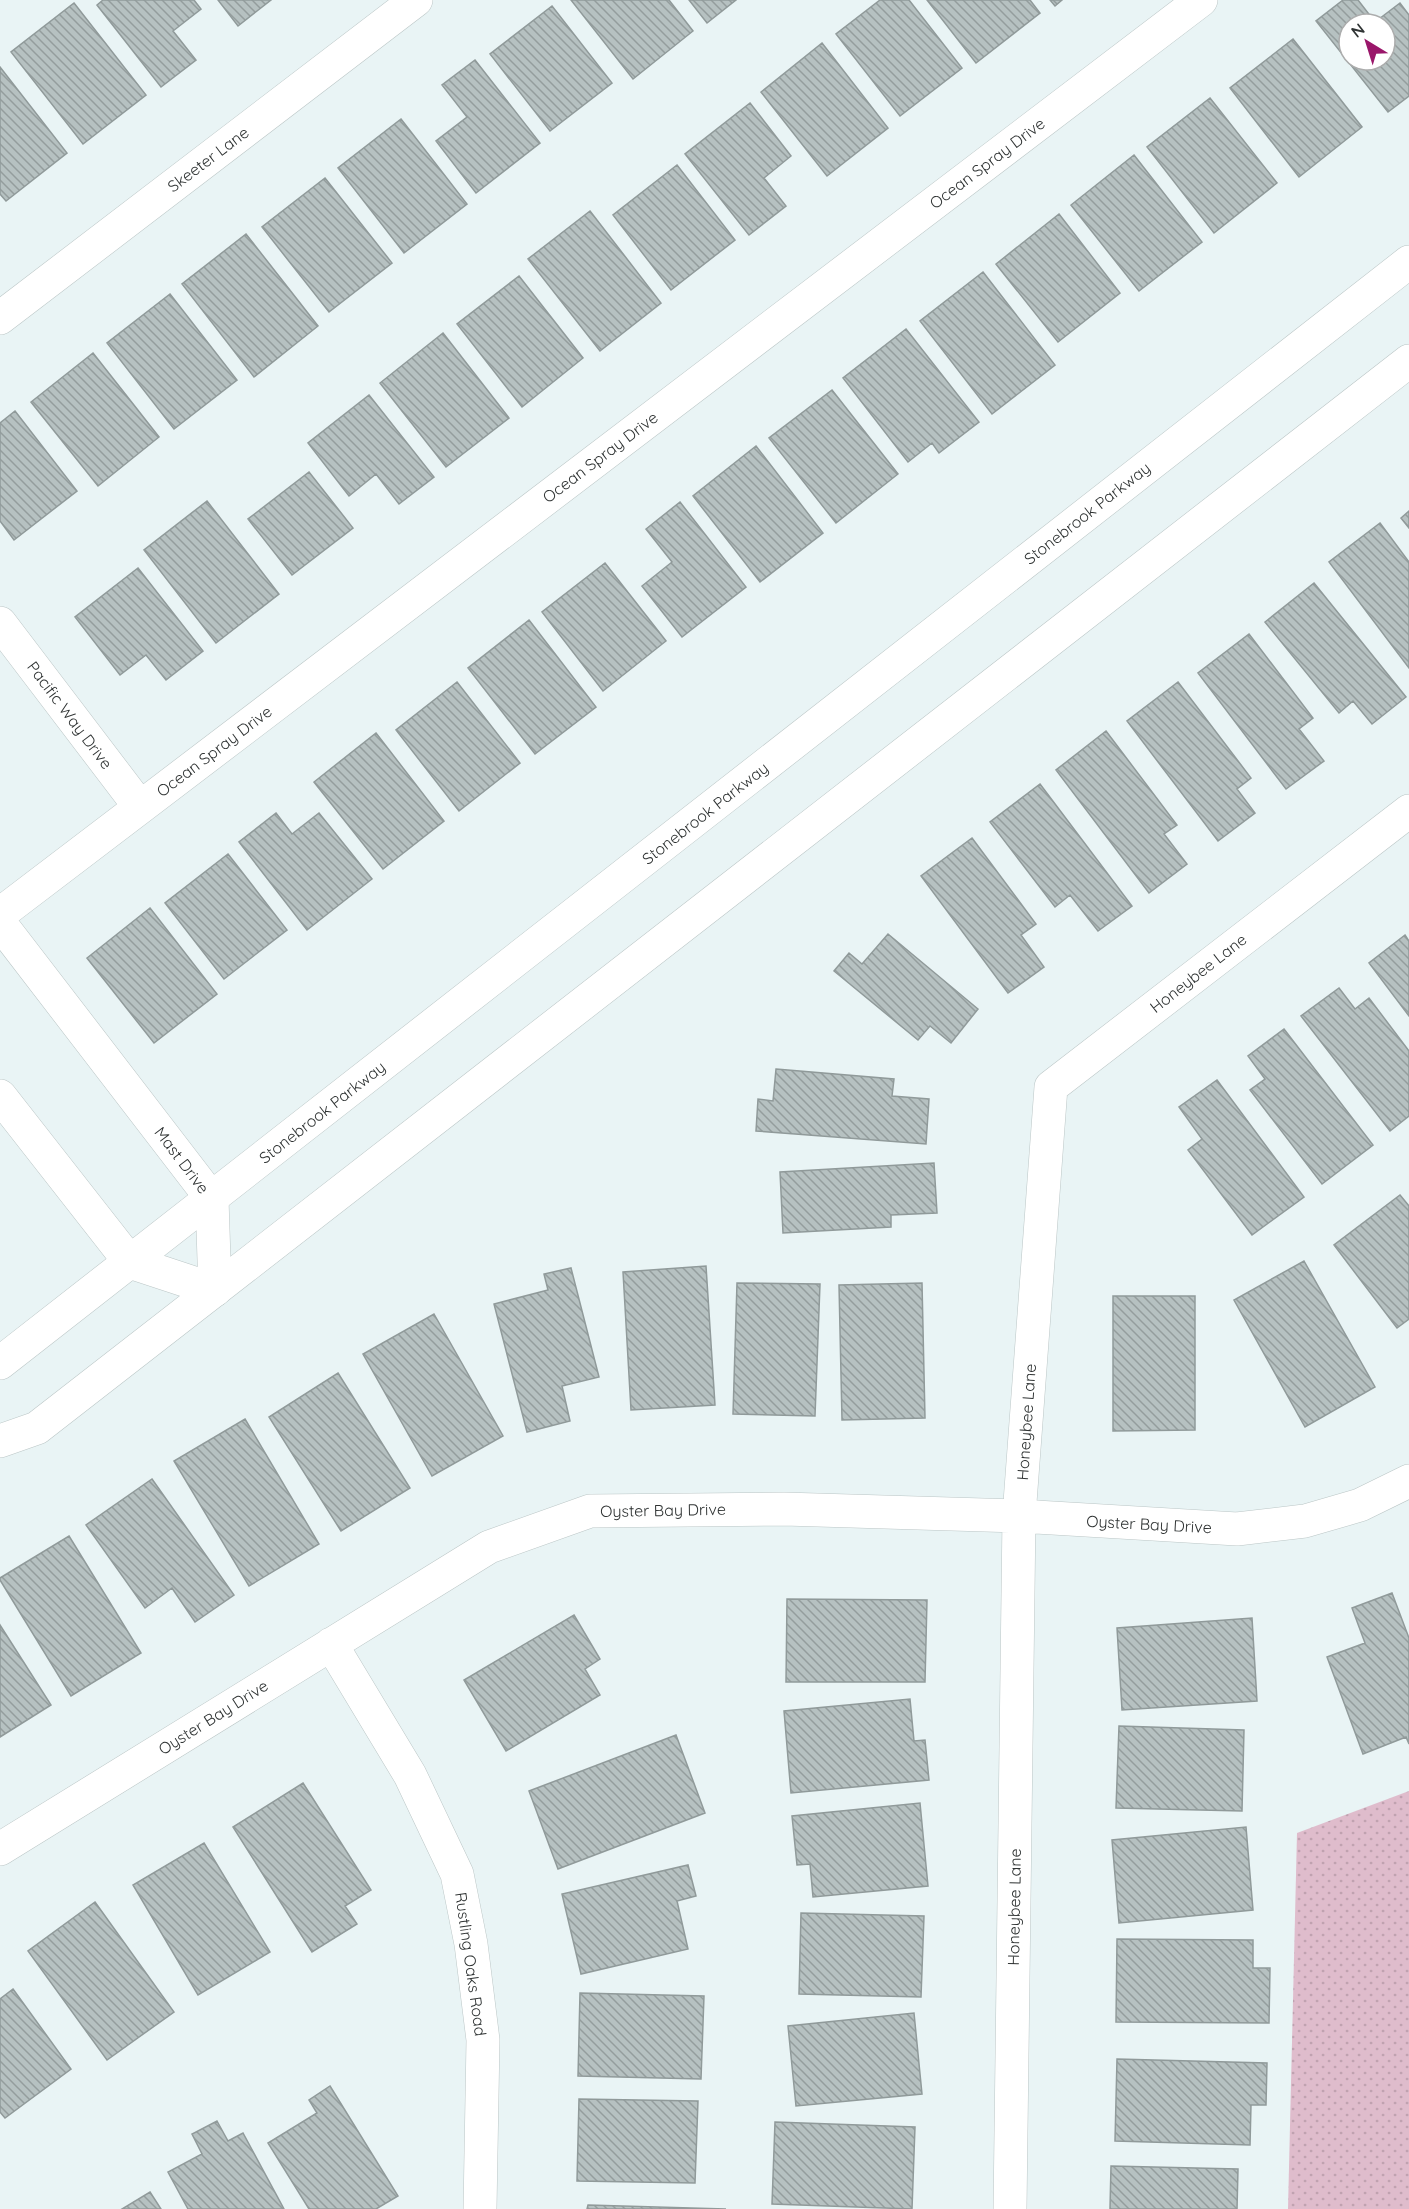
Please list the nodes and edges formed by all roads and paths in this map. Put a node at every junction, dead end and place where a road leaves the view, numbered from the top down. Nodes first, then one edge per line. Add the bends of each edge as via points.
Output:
1 (416, 0) edge
2 (1201, 0) edge
3 (1409, 261) edge
4 (0, 318) edge
5 (1409, 361) edge
6 (0, 623) edge
7 (140, 807) junction
8 (1409, 811) edge
9 (0, 914) edge
10 (0, 923) edge
11 (0, 1096) edge
12 (212, 1199) junction
13 (130, 1262) junction
14 (215, 1290) junction
15 (0, 1364) edge
16 (0, 1441) edge
17 (1409, 1481) edge
18 (1019, 1516) junction
19 (331, 1644) junction
20 (0, 1849) edge
21 (480, 2209) edge
22 (1010, 2209) edge

1 - 4 street, Skeeter Lane
2 - 7 street, Ocean Spray Drive
3 - 12 street, Stonebrook Parkway
5 - 14 street
6 - 7 street, Pacific Way Drive
7 - 9 street, Ocean Spray Drive
8 - 18 street, Honeybee Lane via 1050,1087
10 - 12 street, Mast Drive
11 - 13 street
12 - 13 street, Stonebrook Parkway
12 - 14 street, Mast Drive
13 - 14 street
13 - 15 street, Stonebrook Parkway
14 - 16 street via 37,1428
17 - 18 street, Oyster Bay Drive via 1360,1505 1305,1521 1237,1529
18 - 19 street, Oyster Bay Drive via 784,1509 590,1511 489,1546
18 - 22 street, Honeybee Lane
19 - 20 street, Oyster Bay Drive
19 - 21 street, Rustling Oaks Road via 410,1775 458,1874 483,2040

